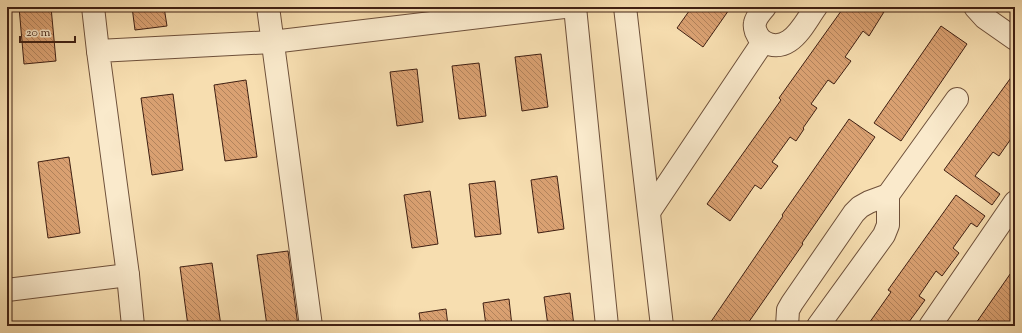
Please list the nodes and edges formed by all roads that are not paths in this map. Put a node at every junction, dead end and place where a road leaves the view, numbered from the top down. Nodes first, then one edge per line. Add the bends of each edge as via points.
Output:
1 (93, 7) edge
2 (268, 7) edge
3 (564, 7) edge
4 (575, 7) edge
5 (764, 7) edge
6 (816, 7) edge
7 (975, 7) edge
8 (629, 12) edge
9 (1015, 39) edge
10 (272, 42) junction
11 (763, 42) junction
12 (98, 51) junction
13 (957, 99) dead end
14 (888, 195) junction
15 (1015, 202) edge
16 (649, 212) junction
17 (128, 275) junction
18 (7, 290) edge
19 (133, 326) edge
20 (311, 326) edge
21 (607, 326) edge
22 (662, 326) edge
23 (788, 326) edge
24 (818, 326) edge
25 (930, 326) edge

1 - 12 street
2 - 10 street
3 - 10 street
4 - 21 street
5 - 11 street via 754,26
6 - 11 street via 789,41 770,45
7 - 9 street via 985,18
8 - 16 street
10 - 12 street
10 - 20 street
11 - 16 street
12 - 17 street
13 - 14 street
14 - 23 street via 869,202 854,213 792,303 788,310
14 - 24 street via 888,225 884,235
15 - 25 street
16 - 22 street
17 - 18 street
17 - 19 street

